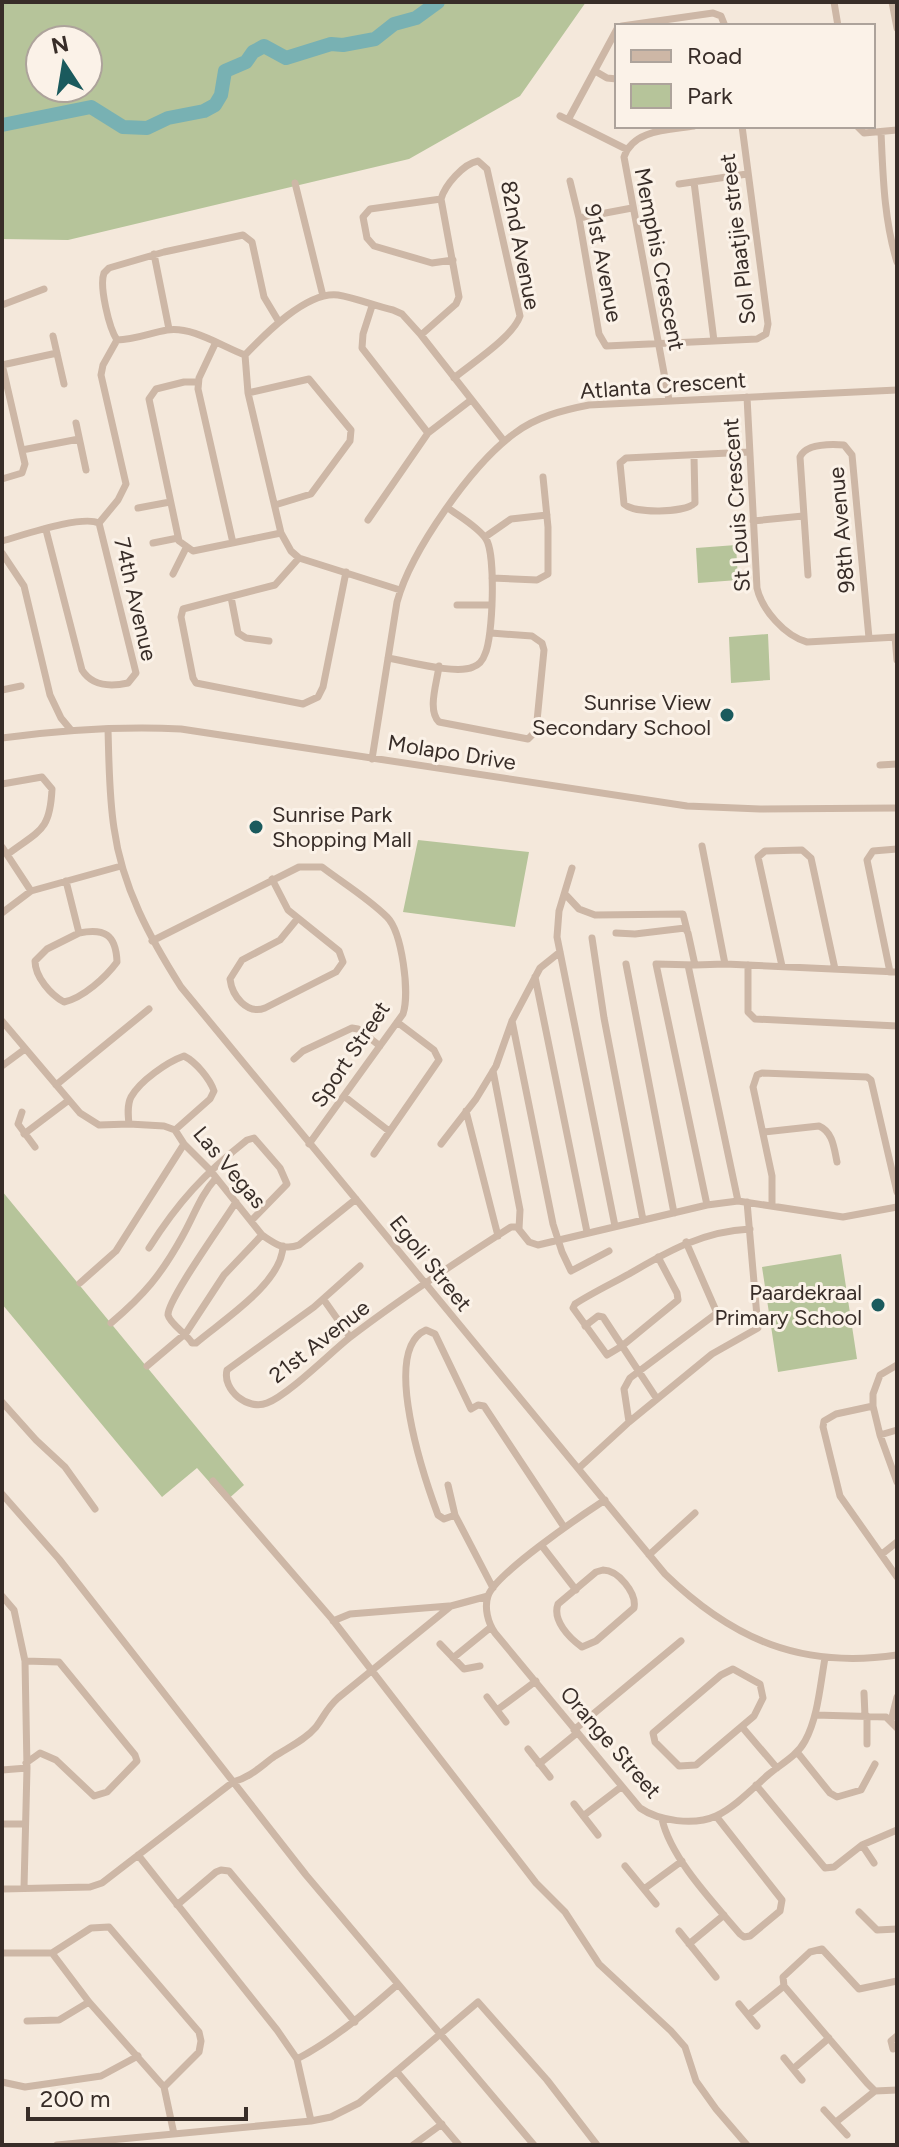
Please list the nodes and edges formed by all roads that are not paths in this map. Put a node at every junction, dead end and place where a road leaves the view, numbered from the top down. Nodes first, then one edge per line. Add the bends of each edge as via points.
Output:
1 (834, 2) edge
2 (892, 2) edge
3 (640, 24) edge
4 (724, 24) edge
5 (838, 24) edge
6 (897, 28) edge
7 (615, 36) edge
8 (595, 71) junction
9 (615, 79) edge
10 (682, 128) edge
11 (742, 128) edge
12 (859, 128) edge
13 (897, 130) edge
14 (881, 132) junction
15 (626, 149) junction
16 (747, 174) junction
17 (570, 181) dead end
18 (694, 182) junction
19 (295, 183) dead end
20 (679, 184) dead end
21 (441, 199) junction
22 (632, 208) junction
23 (579, 218) junction
24 (154, 254) junction
25 (896, 256) edge
26 (453, 260) junction
27 (44, 289) dead end
28 (323, 296) junction
29 (2, 305) edge
30 (372, 306) junction
31 (279, 322) junction
32 (169, 329) junction
33 (421, 335) junction
34 (53, 336) dead end
35 (117, 340) junction
36 (714, 341) junction
37 (657, 342) junction
38 (215, 344) junction
39 (57, 353) junction
40 (245, 355) junction
41 (2, 364) edge
42 (454, 378) junction
43 (197, 382) junction
44 (64, 384) dead end
45 (897, 390) edge
46 (248, 393) junction
47 (747, 397) junction
48 (471, 400) junction
49 (669, 400) junction
50 (76, 423) dead end
51 (428, 433) junction
52 (79, 439) junction
53 (504, 441) junction
54 (22, 450) junction
55 (749, 452) junction
56 (694, 456) junction
57 (86, 470) dead end
58 (543, 477) dead end
59 (2, 479) edge
60 (170, 502) junction
61 (275, 505) junction
62 (138, 508) dead end
63 (448, 508) junction
64 (547, 515) junction
65 (803, 516) junction
66 (368, 520) dead end
67 (753, 521) junction
68 (99, 523) junction
69 (46, 530) junction
70 (281, 533) junction
71 (485, 537) junction
72 (178, 538) junction
73 (2, 541) edge
74 (153, 543) dead end
75 (233, 543) junction
76 (186, 548) junction
77 (2, 553) edge
78 (299, 558) junction
79 (346, 572) junction
80 (173, 574) dead end
81 (808, 575) dead end
82 (492, 578) junction
83 (400, 590) junction
84 (231, 597) junction
85 (457, 605) dead end
86 (490, 605) junction
87 (491, 633) junction
88 (896, 637) edge
89 (869, 638) junction
90 (269, 641) dead end
91 (388, 658) junction
92 (897, 660) edge
93 (439, 666) junction
94 (21, 686) dead end
95 (2, 690) edge
96 (108, 729) junction
97 (71, 730) junction
98 (2, 738) edge
99 (372, 759) junction
100 (897, 764) edge
101 (880, 765) dead end
102 (2, 784) edge
103 (897, 808) edge
104 (702, 846) dead end
105 (2, 847) edge
106 (897, 849) edge
107 (8, 854) junction
108 (121, 866) junction
109 (572, 868) dead end
110 (272, 879) junction
111 (66, 881) junction
112 (31, 891) junction
113 (565, 894) junction
114 (2, 913) edge
115 (298, 918) junction
116 (687, 930) junction
117 (79, 933) junction
118 (616, 933) dead end
119 (592, 938) dead end
120 (152, 941) junction
121 (560, 952) junction
122 (626, 964) dead end
123 (725, 964) junction
124 (692, 965) junction
125 (748, 965) junction
126 (782, 966) junction
127 (835, 969) junction
128 (893, 972) edge
129 (535, 977) junction
130 (149, 1009) dead end
131 (2, 1021) edge
132 (512, 1021) junction
133 (397, 1022) junction
134 (897, 1026) edge
135 (380, 1046) junction
136 (25, 1049) junction
137 (294, 1059) dead end
138 (2, 1066) edge
139 (493, 1071) junction
140 (56, 1085) junction
141 (345, 1097) junction
142 (69, 1100) junction
143 (466, 1111) junction
144 (22, 1112) dead end
145 (129, 1124) junction
146 (22, 1130) junction
147 (175, 1130) junction
148 (389, 1131) junction
149 (764, 1132) junction
150 (184, 1144) junction
151 (309, 1144) junction
152 (441, 1144) dead end
153 (35, 1147) dead end
154 (374, 1154) dead end
155 (837, 1162) dead end
156 (210, 1170) junction
157 (216, 1178) junction
158 (897, 1192) edge
159 (356, 1199) junction
160 (738, 1201) junction
161 (236, 1202) junction
162 (747, 1202) junction
163 (772, 1204) junction
164 (707, 1205) junction
165 (897, 1207) edge
166 (674, 1213) junction
167 (252, 1220) junction
168 (643, 1220) junction
169 (615, 1226) junction
170 (519, 1229) junction
171 (750, 1229) junction
172 (587, 1232) junction
173 (262, 1235) junction
174 (498, 1236) junction
175 (557, 1239) junction
176 (686, 1242) junction
177 (283, 1246) junction
178 (149, 1248) dead end
179 (609, 1251) dead end
180 (658, 1257) junction
181 (360, 1266) dead end
182 (80, 1283) dead end
183 (424, 1283) junction
184 (324, 1300) junction
185 (111, 1323) dead end
186 (585, 1326) junction
187 (186, 1333) junction
188 (350, 1337) junction
189 (622, 1346) junction
190 (897, 1365) edge
191 (147, 1366) dead end
192 (639, 1371) junction
193 (657, 1399) junction
194 (2, 1402) edge
195 (873, 1406) junction
196 (629, 1422) junction
197 (897, 1430) edge
198 (880, 1435) junction
199 (579, 1468) junction
200 (213, 1481) dead end
201 (897, 1482) edge
202 (448, 1485) dead end
203 (2, 1494) edge
204 (605, 1500) junction
205 (95, 1509) dead end
206 (695, 1513) dead end
207 (455, 1515) junction
208 (564, 1527) junction
209 (897, 1542) edge
210 (542, 1546) junction
211 (882, 1554) junction
212 (649, 1555) junction
213 (897, 1577) edge
214 (576, 1590) junction
215 (490, 1592) junction
216 (2, 1596) edge
217 (451, 1606) junction
218 (333, 1621) junction
219 (491, 1627) junction
220 (681, 1641) dead end
221 (440, 1644) dead end
222 (897, 1655) edge
223 (453, 1658) junction
224 (825, 1658) junction
225 (25, 1661) junction
226 (480, 1666) dead end
227 (371, 1672) junction
228 (536, 1681) junction
229 (864, 1693) dead end
230 (487, 1697) dead end
231 (897, 1697) edge
232 (497, 1710) junction
233 (815, 1715) junction
234 (866, 1716) junction
235 (506, 1722) dead end
236 (894, 1724) edge
237 (742, 1727) junction
238 (576, 1731) junction
239 (867, 1744) dead end
240 (528, 1749) dead end
241 (797, 1752) junction
242 (539, 1764) junction
243 (875, 1764) dead end
244 (27, 1765) junction
245 (777, 1768) junction
246 (2, 1770) edge
247 (550, 1777) dead end
248 (233, 1782) junction
249 (756, 1785) junction
250 (621, 1787) junction
251 (574, 1804) dead end
252 (583, 1816) junction
253 (716, 1816) junction
254 (662, 1819) junction
255 (2, 1824) edge
256 (25, 1824) junction
257 (897, 1830) edge
258 (598, 1835) dead end
259 (862, 1845) junction
260 (138, 1855) junction
261 (682, 1861) junction
262 (874, 1863) dead end
263 (625, 1866) dead end
264 (24, 1888) junction
265 (2, 1889) edge
266 (644, 1889) junction
267 (656, 1904) dead end
268 (177, 1905) junction
269 (859, 1912) dead end
270 (724, 1915) junction
271 (897, 1929) edge
272 (679, 1931) dead end
273 (689, 1944) junction
274 (2, 1953) edge
275 (52, 1953) junction
276 (716, 1977) dead end
277 (897, 1981) edge
278 (398, 1984) junction
279 (784, 1986) junction
280 (89, 2002) junction
281 (739, 2004) dead end
282 (748, 2015) junction
283 (27, 2021) dead end
284 (355, 2022) junction
285 (757, 2026) dead end
286 (441, 2033) junction
287 (897, 2036) edge
288 (829, 2038) junction
289 (893, 2049) dead end
290 (138, 2056) junction
291 (784, 2058) dead end
292 (297, 2059) junction
293 (793, 2069) junction
294 (397, 2072) junction
295 (802, 2080) dead end
296 (2, 2082) edge
297 (164, 2087) junction
298 (897, 2090) edge
299 (875, 2091) junction
300 (824, 2110) dead end
301 (311, 2121) junction
302 (836, 2122) junction
303 (442, 2124) junction
304 (174, 2134) junction
305 (847, 2135) dead end
306 (102, 2143) edge
307 (57, 2145) edge
308 (413, 2145) edge
309 (459, 2145) edge
310 (534, 2145) edge
311 (597, 2145) edge
312 (747, 2145) edge

1 - 5 street
2 - 6 street
3 - 4 street via 713,13
7 - 8 street
8 - 9 street
8 - 15 street via 564,118
10 - 15 street, Memphis Crescent via 648,134
11 - 16 street, Sol Plaatjie street
12 - 14 street via 864,133
13 - 14 street
14 - 25 street via 884,196
15 - 22 street, Memphis Crescent via 624,169
16 - 18 street
16 - 36 street, Sol Plaatjie street via 768,329 757,339
17 - 23 street, 91st Avenue
18 - 20 street
18 - 36 street
19 - 28 street
21 - 26 street
21 - 26 street via 370,209 363,217 367,238 374,246 422,261
21 - 42 street, 82nd Avenue via 468,164 484,164 520,316 508,334
22 - 23 street
22 - 37 street, Memphis Crescent
23 - 37 street, 91st Avenue via 604,343 611,347
24 - 31 street via 237,235 249,237 264,297
24 - 32 street
24 - 35 street via 109,268 101,279
26 - 33 street via 459,297
27 - 29 street
28 - 30 street
28 - 31 street
30 - 33 street via 402,314
30 - 51 street via 362,348
31 - 40 street
32 - 35 street
32 - 38 street
33 - 42 street
34 - 39 street
35 - 68 street via 101,375 126,484
36 - 37 street, Sol Plaatjie street
37 - 49 street, Memphis Crescent
38 - 40 street
38 - 43 street
39 - 41 street
39 - 44 street
40 - 46 street
41 - 54 street
42 - 48 street
43 - 60 street via 156,389 149,399
43 - 75 street
45 - 47 street, Atlanta Crescent
46 - 61 street
46 - 61 street via 309,379 351,430 350,441 311,494
47 - 49 street, Atlanta Crescent
47 - 55 street, St Louis Crescent
48 - 51 street
48 - 53 street
49 - 53 street, Atlanta Crescent via 567,410
50 - 52 street
51 - 66 street
52 - 54 street
52 - 57 street
53 - 63 street, Atlanta Crescent
54 - 59 street via 24,470
55 - 56 street
55 - 67 street, St Louis Crescent
56 - 56 street via 622,460 624,504 632,510 690,508 696,495
58 - 64 street
60 - 62 street
60 - 72 street
61 - 70 street
63 - 71 street
63 - 83 street, Atlanta Crescent
64 - 71 street via 511,519
64 - 82 street via 548,574 537,580
65 - 67 street
65 - 81 street, 98th Avenue
65 - 89 street, 98th Avenue via 802,452 844,445 852,455
67 - 89 street, St Louis Crescent via 763,607 800,640
68 - 69 street, 74th Avenue
68 - 69 street, 74th Avenue via 136,673 123,685 101,684 82,670
69 - 73 street, 74th Avenue
70 - 75 street
70 - 78 street
71 - 82 street
72 - 74 street
72 - 76 street
75 - 76 street
76 - 80 street
77 - 97 street via 24,586 50,695
78 - 79 street
78 - 84 street via 275,585
79 - 83 street
79 - 84 street via 323,687 318,697 303,704 196,683 183,609
82 - 86 street
83 - 91 street, Atlanta Crescent
84 - 90 street via 238,633
85 - 86 street
86 - 87 street
87 - 93 street via 481,662 464,670
87 - 93 street via 532,636 542,643 532,737 435,719
88 - 89 street, St Louis Crescent
88 - 92 street
91 - 93 street
91 - 99 street, Atlanta Crescent
94 - 95 street
96 - 97 street, Molapo Drive
96 - 99 street, Molapo Drive via 181,729
96 - 108 street, Egoli Street
97 - 98 street, Molapo Drive
99 - 103 street, Molapo Drive via 687,806
100 - 101 street
102 - 107 street via 42,777 52,789 45,826
104 - 123 street
105 - 107 street
106 - 128 street via 873,851 867,860
107 - 112 street
108 - 111 street
108 - 120 street, Egoli Street
109 - 113 street
110 - 115 street
110 - 120 street, Sport Street
110 - 133 street, Sport Street via 299,867 322,867 390,919 407,997
111 - 112 street
111 - 117 street
112 - 114 street
113 - 116 street via 574,906 595,915 683,914
113 - 121 street via 557,925
115 - 115 street via 339,951 343,962 336,972 265,1008 249,1009 230,979 242,960 280,940
116 - 118 street
116 - 124 street
117 - 117 street via 35,961 39,976 64,1002 78,997 117,962 107,933
119 - 168 street
120 - 151 street, Egoli Street via 195,1006
121 - 129 street
121 - 169 street
122 - 166 street
123 - 124 street
123 - 125 street
124 - 160 street
124 - 164 street via 656,964
125 - 126 street
125 - 134 street via 748,1012 755,1019
126 - 127 street
126 - 127 street via 758,857 765,851 802,850 811,858
127 - 128 street
129 - 132 street
129 - 172 street
130 - 140 street
131 - 136 street, Las Vegas
132 - 139 street
132 - 175 street
133 - 135 street, Sport Street
133 - 148 street via 434,1050 439,1060
135 - 137 street via 352,1028
135 - 141 street, Sport Street
136 - 138 street
136 - 140 street, Las Vegas
139 - 143 street
139 - 170 street via 520,1210
140 - 142 street, Las Vegas
141 - 148 street
141 - 151 street, Sport Street
142 - 145 street, Las Vegas via 99,1125
142 - 146 street
143 - 152 street
143 - 174 street
144 - 146 street
145 - 147 street, Las Vegas
145 - 147 street via 128,1106 139,1087 184,1056 214,1091
146 - 153 street
147 - 150 street, Las Vegas
148 - 154 street
149 - 155 street via 824,1128
149 - 158 street via 753,1087 757,1075 867,1077
149 - 163 street
150 - 156 street, Las Vegas
150 - 182 street via 116,1251
151 - 159 street, Egoli Street
156 - 157 street, Las Vegas
156 - 167 street via 247,1140 258,1140 287,1184
156 - 178 street via 171,1213
157 - 161 street, Las Vegas
157 - 185 street via 151,1287
159 - 177 street via 299,1245
159 - 183 street, Egoli Street
160 - 162 street
160 - 164 street
161 - 167 street, Las Vegas
161 - 187 street via 170,1307 170,1320
162 - 163 street
162 - 171 street
163 - 165 street via 843,1217
164 - 166 street
166 - 168 street
167 - 173 street, Las Vegas
168 - 169 street
169 - 172 street
170 - 174 street, 21st Avenue via 511,1227
170 - 175 street via 533,1244
171 - 176 street
171 - 193 street via 758,1328 712,1354
172 - 175 street
173 - 177 street, Las Vegas
173 - 187 street via 224,1275
174 - 183 street, 21st Avenue
175 - 179 street via 571,1271
176 - 180 street
176 - 192 street via 717,1313
177 - 187 street via 280,1262 261,1288 196,1343
180 - 186 street via 575,1304
180 - 189 street via 678,1300
181 - 184 street, 21st Avenue
183 - 188 street, 21st Avenue
183 - 199 street, Egoli Street
184 - 188 street
184 - 188 street, 21st Avenue via 232,1366 226,1377 229,1384 246,1403 266,1404
186 - 189 street via 607,1355
186 - 189 street via 603,1317
187 - 191 street
189 - 192 street
190 - 195 street via 880,1375
192 - 193 street
192 - 196 street via 624,1389
193 - 196 street
194 - 205 street via 65,1467
195 - 198 street
195 - 211 street via 836,1414 823,1427 840,1496
196 - 199 street
197 - 198 street
198 - 201 street
199 - 204 street, Egoli Street
200 - 218 street
202 - 207 street
203 - 248 street
204 - 208 street
204 - 212 street, Egoli Street
206 - 212 street
207 - 208 street via 438,1515 406,1396 410,1347 426,1330 435,1334 471,1409 484,1406
207 - 215 street
208 - 210 street
209 - 211 street
210 - 214 street
210 - 215 street
211 - 213 street
212 - 224 street, Egoli Street via 680,1588 730,1627 755,1640
214 - 214 street via 555,1611 582,1647 634,1608 633,1595 610,1570 596,1572
215 - 217 street
215 - 219 street
216 - 225 street via 14,1610
217 - 218 street via 350,1614
217 - 227 street
218 - 227 street
219 - 223 street
219 - 228 street, Orange Street
220 - 238 street
221 - 223 street
222 - 224 street, Egoli Street
223 - 226 street via 464,1669
224 - 233 street
225 - 244 street
225 - 244 street via 59,1662 137,1761 107,1792 94,1796 52,1757 40,1753
227 - 248 street via 325,1710 298,1743
227 - 312 street via 536,1883 565,1912 599,1964 685,2047 696,2081
228 - 232 street
228 - 238 street, Orange Street
229 - 234 street
230 - 232 street
231 - 236 street
232 - 235 street
233 - 234 street
233 - 241 street
234 - 236 street via 886,1717
234 - 239 street
237 - 237 street via 761,1705 762,1687 743,1673 728,1670 653,1737 671,1761 688,1767
237 - 245 street
238 - 242 street
238 - 250 street, Orange Street
240 - 242 street
241 - 243 street via 837,1797 861,1790
241 - 245 street
242 - 247 street
244 - 246 street
244 - 256 street
245 - 249 street
248 - 260 street
248 - 278 street
249 - 253 street
249 - 259 street via 825,1868
250 - 252 street
250 - 254 street, Orange Street via 640,1808
251 - 252 street
252 - 258 street
253 - 254 street, Orange Street
253 - 270 street via 782,1900 780,1911 750,1936 744,1937
254 - 261 street
255 - 256 street
256 - 264 street
257 - 259 street
259 - 262 street
260 - 264 street via 90,1887
260 - 268 street
261 - 266 street
261 - 270 street
263 - 266 street
264 - 265 street
266 - 267 street
268 - 284 street via 216,1872 229,1871
268 - 292 street
269 - 271 street via 877,1930
270 - 273 street
272 - 273 street
273 - 276 street
274 - 275 street
275 - 280 street
275 - 297 street via 91,1928 109,1927 190,2020 200,2036 199,2052
277 - 279 street via 859,1989 822,1949 787,1971
278 - 284 street
278 - 286 street
279 - 282 street
279 - 288 street
280 - 283 street via 59,2020
280 - 290 street
281 - 282 street
282 - 285 street
284 - 292 street
286 - 294 street
286 - 310 street
286 - 311 street via 478,2002
287 - 289 street via 891,2041
288 - 293 street
288 - 299 street
290 - 296 street via 101,2076 25,2087
290 - 297 street
291 - 293 street
292 - 301 street
293 - 295 street
294 - 301 street via 352,2108
294 - 303 street
297 - 304 street
298 - 299 street
299 - 302 street
300 - 302 street
301 - 304 street
302 - 305 street
303 - 308 street
303 - 309 street
304 - 306 street
306 - 307 street

